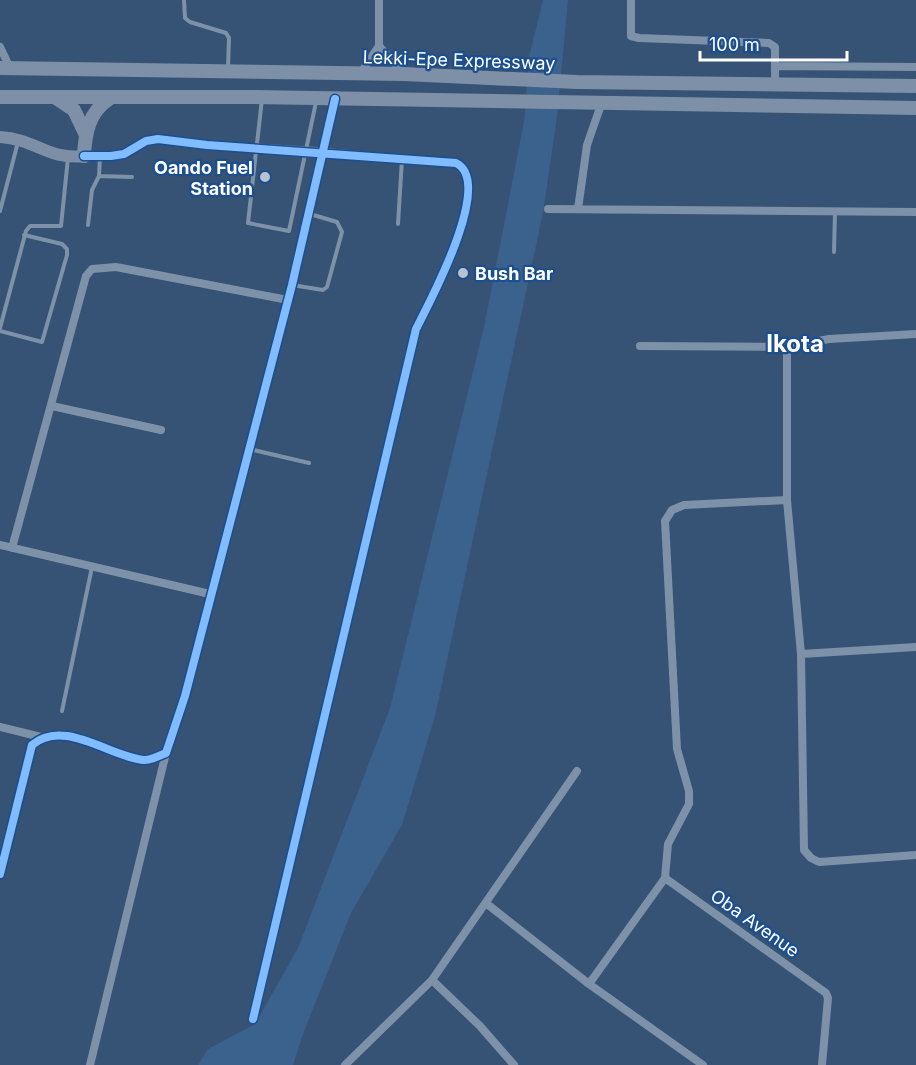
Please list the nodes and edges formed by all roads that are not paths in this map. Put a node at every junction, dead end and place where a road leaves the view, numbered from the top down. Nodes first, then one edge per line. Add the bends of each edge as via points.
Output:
1 (184, 0) edge
2 (379, 0) edge
3 (631, 0) edge
4 (379, 46) junction
5 (0, 47) edge
6 (775, 66) junction
7 (916, 67) edge
8 (5, 68) edge
9 (228, 72) junction
10 (360, 74) junction
11 (404, 74) junction
12 (775, 84) junction
13 (916, 86) edge
14 (0, 97) edge
15 (56, 98) junction
16 (262, 98) junction
17 (109, 99) junction
18 (316, 99) junction
19 (335, 99) junction
20 (602, 102) junction
21 (916, 108) edge
22 (86, 133) junction
23 (0, 137) edge
24 (19, 138) junction
25 (258, 148) junction
26 (307, 151) junction
27 (325, 152) junction
28 (84, 156) junction
29 (100, 156) junction
30 (68, 158) junction
31 (402, 158) junction
32 (99, 176) junction
33 (132, 177) dead end
34 (548, 209) dead end
35 (578, 209) junction
36 (835, 211) junction
37 (0, 212) edge
38 (916, 212) edge
39 (309, 214) junction
40 (398, 224) dead end
41 (88, 225) dead end
42 (24, 235) junction
43 (834, 252) dead end
44 (292, 285) junction
45 (288, 300) junction
46 (0, 329) edge
47 (916, 334) edge
48 (640, 346) dead end
49 (787, 347) junction
50 (52, 406) junction
51 (161, 430) dead end
52 (248, 449) junction
53 (309, 463) dead end
54 (787, 500) junction
55 (0, 545) edge
56 (12, 548) junction
57 (93, 566) junction
58 (210, 594) junction
59 (916, 647) edge
60 (801, 654) junction
61 (62, 711) dead end
62 (0, 727) edge
63 (41, 737) junction
64 (165, 753) junction
65 (577, 771) dead end
66 (916, 855) edge
67 (2, 862) edge
68 (0, 874) edge
69 (665, 878) junction
70 (487, 904) junction
71 (432, 980) junction
72 (589, 984) junction
73 (253, 1019) dead end
74 (90, 1065) edge
75 (346, 1065) edge
76 (514, 1065) edge
77 (703, 1065) edge
78 (822, 1065) edge

1 - 9 lane via 185,18 190,22 226,33
2 - 4 street
3 - 6 street via 631,36 769,43 775,47
4 - 10 street
4 - 11 street
5 - 8 street
6 - 7 street
6 - 12 street
8 - 9 highway, Lekki-Epe Expressway
9 - 10 highway, Lekki-Epe Expressway
10 - 11 highway, Lekki-Epe Expressway
11 - 12 highway, Lekki-Epe Expressway via 515,81
12 - 13 highway, Lekki-Epe Expressway
14 - 15 highway
15 - 17 highway
15 - 22 highway via 74,110
16 - 17 highway
16 - 18 highway
16 - 25 lane
17 - 22 highway via 99,105
18 - 19 highway
18 - 26 lane
19 - 20 highway
19 - 27 street
20 - 21 highway
20 - 35 street via 587,145
22 - 28 highway
23 - 24 main road
24 - 30 main road
24 - 37 lane
25 - 26 street
25 - 26 lane via 248,223 289,231
25 - 29 street via 158,139 146,141 124,154
26 - 27 street
27 - 31 street
27 - 39 street
28 - 29 street
28 - 30 main road
29 - 32 lane
30 - 42 lane via 61,226 30,226
31 - 40 lane
31 - 73 street via 462,166 468,199 449,266 416,329
32 - 33 lane
32 - 41 lane via 92,190
34 - 35 street
35 - 36 street
36 - 38 street
36 - 43 lane
39 - 44 street
39 - 44 lane via 337,222 342,232 327,287 322,290
42 - 46 lane
42 - 46 lane via 62,244 67,255 42,342
44 - 45 street
45 - 50 street via 116,267 92,268 86,276
45 - 52 street
47 - 49 street via 829,339
48 - 49 street
49 - 54 street
50 - 51 street
50 - 56 street
52 - 53 lane
52 - 58 street
54 - 60 street
54 - 69 street via 684,505 672,510 665,521 677,750 689,804 668,844
55 - 56 street
56 - 57 street
57 - 58 street
57 - 61 lane
58 - 64 street via 185,696
59 - 60 street
60 - 66 street via 804,849 819,862
62 - 63 street
63 - 64 street via 54,735 86,741 145,760
63 - 67 street via 32,745
64 - 74 street
65 - 70 street
67 - 68 street
69 - 72 street
69 - 78 street, Oba Avenue via 826,993
70 - 71 street
70 - 72 street
71 - 75 street
71 - 76 street
72 - 77 street

